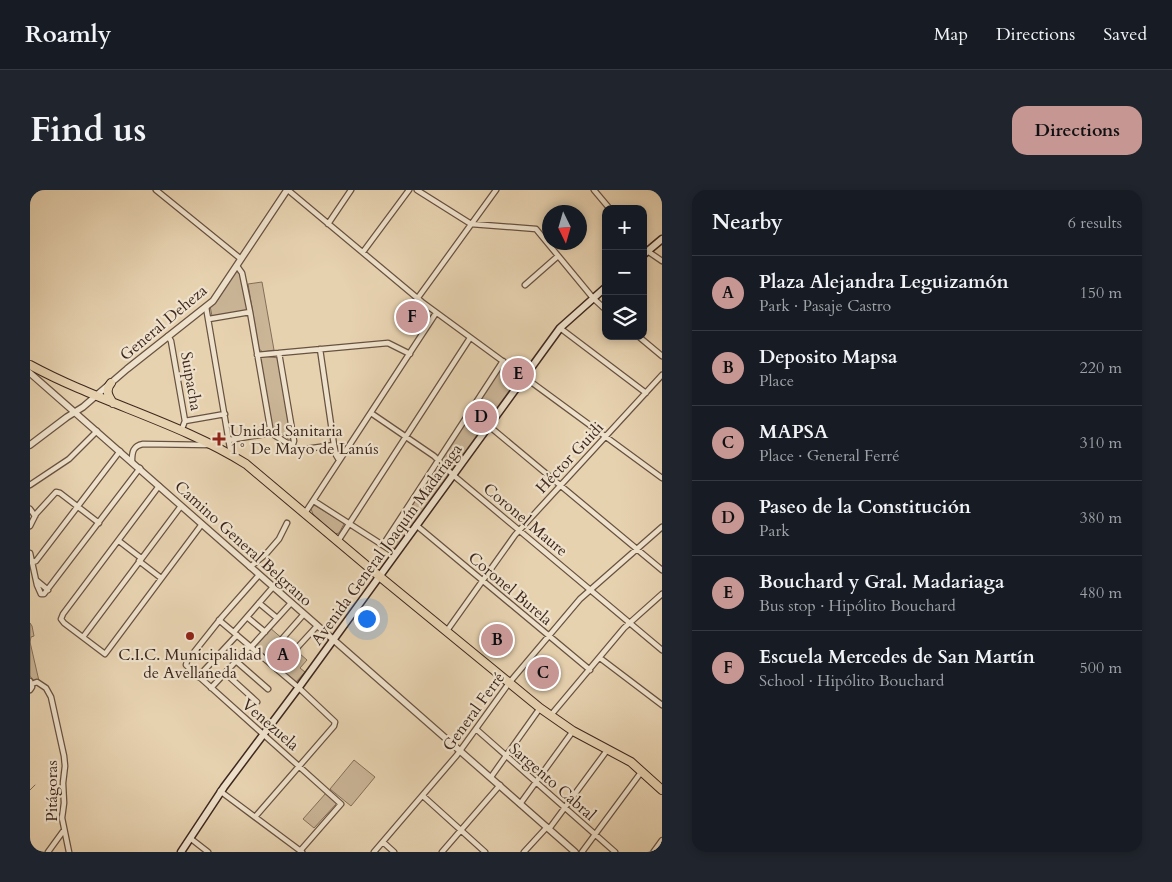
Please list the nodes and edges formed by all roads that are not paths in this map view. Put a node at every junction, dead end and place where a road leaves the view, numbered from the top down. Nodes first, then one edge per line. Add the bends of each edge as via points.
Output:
1 (156, 190) edge
2 (288, 190) edge
3 (351, 190) edge
4 (409, 190) edge
5 (417, 190) edge
6 (496, 190) edge
7 (594, 190) edge
8 (607, 205) edge
9 (328, 224) junction
10 (471, 224) junction
11 (662, 239) edge
12 (646, 250) edge
13 (363, 252) junction
14 (647, 252) edge
15 (558, 256) junction
16 (241, 259) junction
17 (662, 261) edge
18 (237, 266) junction
19 (525, 285) dead end
20 (602, 290) edge
21 (592, 298) junction
22 (418, 299) junction
23 (602, 307) edge
24 (206, 308) junction
25 (250, 312) junction
26 (436, 313) junction
27 (209, 319) junction
28 (560, 328) junction
29 (168, 336) junction
30 (470, 338) junction
31 (643, 340) edge
32 (320, 349) junction
33 (280, 352) junction
34 (410, 354) junction
35 (257, 355) junction
36 (662, 356) edge
37 (503, 361) junction
38 (30, 365) edge
39 (30, 373) edge
40 (662, 375) edge
41 (524, 377) junction
42 (111, 383) junction
43 (646, 393) junction
44 (96, 396) junction
45 (114, 403) junction
46 (75, 412) junction
47 (371, 413) junction
48 (224, 414) junction
49 (185, 420) junction
50 (489, 426) junction
51 (97, 431) junction
52 (181, 431) junction
53 (271, 432) junction
54 (405, 436) junction
55 (606, 436) junction
56 (229, 440) junction
57 (334, 444) junction
58 (30, 445) edge
59 (212, 445) junction
60 (292, 448) junction
61 (120, 451) junction
62 (231, 454) junction
63 (339, 460) junction
64 (439, 460) junction
65 (132, 461) junction
66 (140, 468) junction
67 (453, 475) junction
68 (662, 478) edge
69 (30, 485) edge
70 (159, 486) junction
71 (560, 486) junction
72 (314, 500) junction
73 (77, 506) junction
74 (182, 506) junction
75 (30, 510) edge
76 (305, 513) junction
77 (35, 516) junction
78 (99, 523) junction
79 (286, 523) dead end
80 (348, 523) junction
81 (202, 524) junction
82 (416, 525) junction
83 (30, 526) edge
84 (662, 527) edge
85 (519, 530) junction
86 (119, 541) junction
87 (338, 541) junction
88 (383, 545) junction
89 (637, 549) junction
90 (30, 553) edge
91 (396, 553) junction
92 (140, 560) junction
93 (33, 562) junction
94 (250, 566) junction
95 (662, 570) edge
96 (259, 575) junction
97 (379, 576) junction
98 (161, 578) junction
99 (36, 580) junction
100 (482, 581) junction
101 (273, 587) junction
102 (590, 589) junction
103 (48, 590) junction
104 (662, 594) edge
105 (259, 603) junction
106 (291, 603) junction
107 (304, 614) junction
108 (247, 617) junction
109 (277, 618) junction
110 (219, 620) junction
111 (629, 623) junction
112 (317, 626) junction
113 (265, 632) junction
114 (446, 632) junction
115 (235, 633) junction
116 (548, 636) junction
117 (83, 637) junction
118 (282, 638) dead end
119 (333, 640) junction
120 (250, 647) junction
121 (295, 650) dead end
122 (662, 650) edge
123 (600, 658) junction
124 (236, 661) junction
125 (590, 670) junction
126 (225, 673) junction
127 (198, 677) junction
128 (31, 682) edge
129 (509, 683) junction
130 (211, 688) junction
131 (299, 688) junction
132 (268, 689) dead end
133 (30, 690) edge
134 (257, 702) dead end
135 (662, 705) edge
136 (540, 708) junction
137 (551, 715) junction
138 (476, 729) junction
139 (573, 731) junction
140 (263, 734) junction
141 (608, 750) junction
142 (460, 751) junction
143 (506, 756) junction
144 (299, 766) junction
145 (642, 771) junction
146 (491, 777) junction
147 (536, 782) junction
148 (500, 785) junction
149 (662, 790) edge
150 (220, 791) junction
151 (422, 796) junction
152 (520, 804) junction
153 (566, 808) junction
154 (255, 817) junction
155 (548, 828) junction
156 (64, 830) junction
157 (460, 830) junction
158 (595, 835) junction
159 (190, 838) junction
160 (662, 841) edge
161 (383, 842) junction
162 (301, 851) edge
163 (48, 852) edge
164 (69, 852) edge
165 (181, 852) edge
166 (208, 852) edge
167 (374, 852) edge
168 (394, 852) edge
169 (442, 852) edge
170 (485, 852) edge
171 (524, 852) edge
172 (575, 852) edge
173 (582, 852) edge
174 (615, 852) edge
175 (654, 852) edge

1 - 16 street
2 - 9 street
2 - 16 street, General Deheza
3 - 9 street
4 - 13 street
5 - 10 street
6 - 10 street
7 - 8 street
9 - 13 street
10 - 15 street via 536,229
10 - 22 street
11 - 12 main road
13 - 22 street
14 - 17 street
15 - 19 street
15 - 21 street
16 - 18 street, General Deheza
18 - 24 street, General Deheza
18 - 25 street via 242,273
20 - 21 main road, Avenida General Joaquín Madariaga
21 - 23 street
21 - 28 main road, Avenida General Joaquín Madariaga
22 - 26 street
24 - 27 street
24 - 29 street, General Deheza
25 - 27 street
25 - 35 street
26 - 30 street
26 - 34 street
27 - 48 street
28 - 41 main road, Avenida General Joaquín Madariaga
28 - 43 street
29 - 42 street, General Deheza
29 - 49 street, Suipacha
30 - 37 street
30 - 54 street
31 - 36 street
32 - 33 street
32 - 34 street via 388,343
32 - 57 street
33 - 35 street
33 - 60 street via 294,441
34 - 47 street
35 - 53 street
37 - 41 street
37 - 64 street
38 - 44 main road
39 - 46 street, Camino General Belgrano
40 - 43 street, Héctor Guidi
41 - 50 main road, Avenida General Joaquín Madariaga
41 - 55 street
42 - 44 street, General Deheza
42 - 45 main road via 108,392
43 - 55 street, Héctor Guidi
44 - 45 main road
44 - 46 street, General Deheza
45 - 52 main road
46 - 51 street, Camino General Belgrano
46 - 58 street
47 - 54 street, Coronel Maure
47 - 63 street
48 - 49 street
48 - 56 street
49 - 52 street, Suipacha
50 - 67 main road, Avenida General Joaquín Madariaga
50 - 71 street
51 - 61 street, Camino General Belgrano
51 - 69 street via 69,459
52 - 59 main road
53 - 56 street
53 - 60 street
54 - 64 street, Coronel Maure
54 - 80 street
55 - 68 street
55 - 71 street, Héctor Guidi
56 - 62 street
57 - 60 street via 301,450
57 - 63 street
59 - 62 main road
59 - 65 street via 143,444 134,448
61 - 65 street, Camino General Belgrano
61 - 73 street
62 - 76 main road via 254,469
63 - 72 street
64 - 67 street, Coronel Maure
64 - 88 street
65 - 66 street, Camino General Belgrano
66 - 70 street, Camino General Belgrano
66 - 78 street
67 - 82 main road, Avenida General Joaquín Madariaga
67 - 85 street, Coronel Maure
70 - 74 street, Camino General Belgrano
70 - 86 street
71 - 85 street, Héctor Guidi
71 - 89 street
72 - 76 street
72 - 80 street
73 - 77 street via 56,492
73 - 78 street
73 - 93 street
74 - 81 street, Camino General Belgrano
74 - 92 street
75 - 77 street
76 - 87 main road
77 - 83 street
78 - 103 street
79 - 94 street via 279,540
80 - 87 street
80 - 88 street
81 - 94 street, Camino General Belgrano
81 - 98 street
82 - 91 main road, Avenida General Joaquín Madariaga
82 - 100 street, Coronel Burela
84 - 89 street, General Ferré
85 - 100 street, Héctor Guidi
85 - 102 street, Coronel Maure
86 - 92 street
86 - 117 street via 61,619
87 - 97 main road
88 - 91 street
89 - 95 street
89 - 102 street, General Ferré
90 - 93 street
91 - 97 main road, Avenida General Joaquín Madariaga
92 - 98 street
92 - 117 street
93 - 99 street
94 - 96 street, Camino General Belgrano
96 - 101 street, Camino General Belgrano
96 - 110 street
97 - 114 main road
97 - 119 main road, Avenida General Joaquín Madariaga
98 - 117 street via 104,654
99 - 103 street
99 - 103 street via 41,594
100 - 114 street, Héctor Guidi
100 - 116 street, Coronel Burela
101 - 105 street
101 - 106 street, Camino General Belgrano
102 - 111 street, Coronel Maure
102 - 116 street, General Ferré
104 - 111 street
105 - 108 street
105 - 109 street
106 - 107 street, Camino General Belgrano
106 - 109 street
107 - 112 street, Camino General Belgrano
107 - 118 street
108 - 113 street
108 - 115 street
109 - 113 street
110 - 115 street
110 - 127 street, Venezuela via 186,663
111 - 122 street, Coronel Maure
111 - 123 street
112 - 119 street, Camino General Belgrano
112 - 121 street
113 - 120 street
114 - 129 main road
115 - 120 street
115 - 127 street
116 - 125 street, Coronel Burela
116 - 129 street, General Ferré
119 - 131 main road, Avenida General Joaquín Madariaga
119 - 142 street, Camino General Belgrano
120 - 124 street
120 - 131 street
123 - 125 street
123 - 135 street
124 - 126 street
124 - 132 street
125 - 137 street
126 - 130 street
126 - 134 street
127 - 130 street, Venezuela
128 - 133 street, Pitágoras
128 - 156 street, Pitágoras via 44,686 52,700 65,766
129 - 136 main road
129 - 138 street, General Ferré
130 - 140 street, Venezuela
131 - 140 main road, Avenida General Joaquín Madariaga
131 - 144 street via 335,724
136 - 137 main road
136 - 143 street
137 - 139 main road
138 - 142 street, General Ferré
138 - 143 street, Sargento Cabral
139 - 141 main road
139 - 147 street
140 - 144 street, Venezuela
140 - 150 main road, Avenida General Joaquín Madariaga
141 - 145 main road
141 - 153 street
142 - 146 street, Camino General Belgrano
142 - 151 street, General Ferré
143 - 146 street
143 - 147 street, Sargento Cabral
144 - 154 street
144 - 162 street, Venezuela via 341,804
145 - 149 main road
145 - 158 street
146 - 148 street, Camino General Belgrano
147 - 152 street
147 - 153 street, Sargento Cabral
148 - 152 street, Camino General Belgrano
148 - 157 street
150 - 154 street
150 - 159 main road, Avenida General Joaquín Madariaga
151 - 157 street
151 - 161 street, General Ferré
152 - 155 street, Camino General Belgrano
153 - 155 street
153 - 158 street, Sargento Cabral
154 - 162 street
155 - 171 street
155 - 172 street, Camino General Belgrano
156 - 163 street
156 - 164 street, Pitágoras
157 - 169 street
157 - 170 street
158 - 173 street
158 - 174 street, Sargento Cabral
159 - 165 main road, Avenida General Joaquín Madariaga
159 - 166 street
160 - 175 street
161 - 167 street, General Ferré
161 - 168 street

